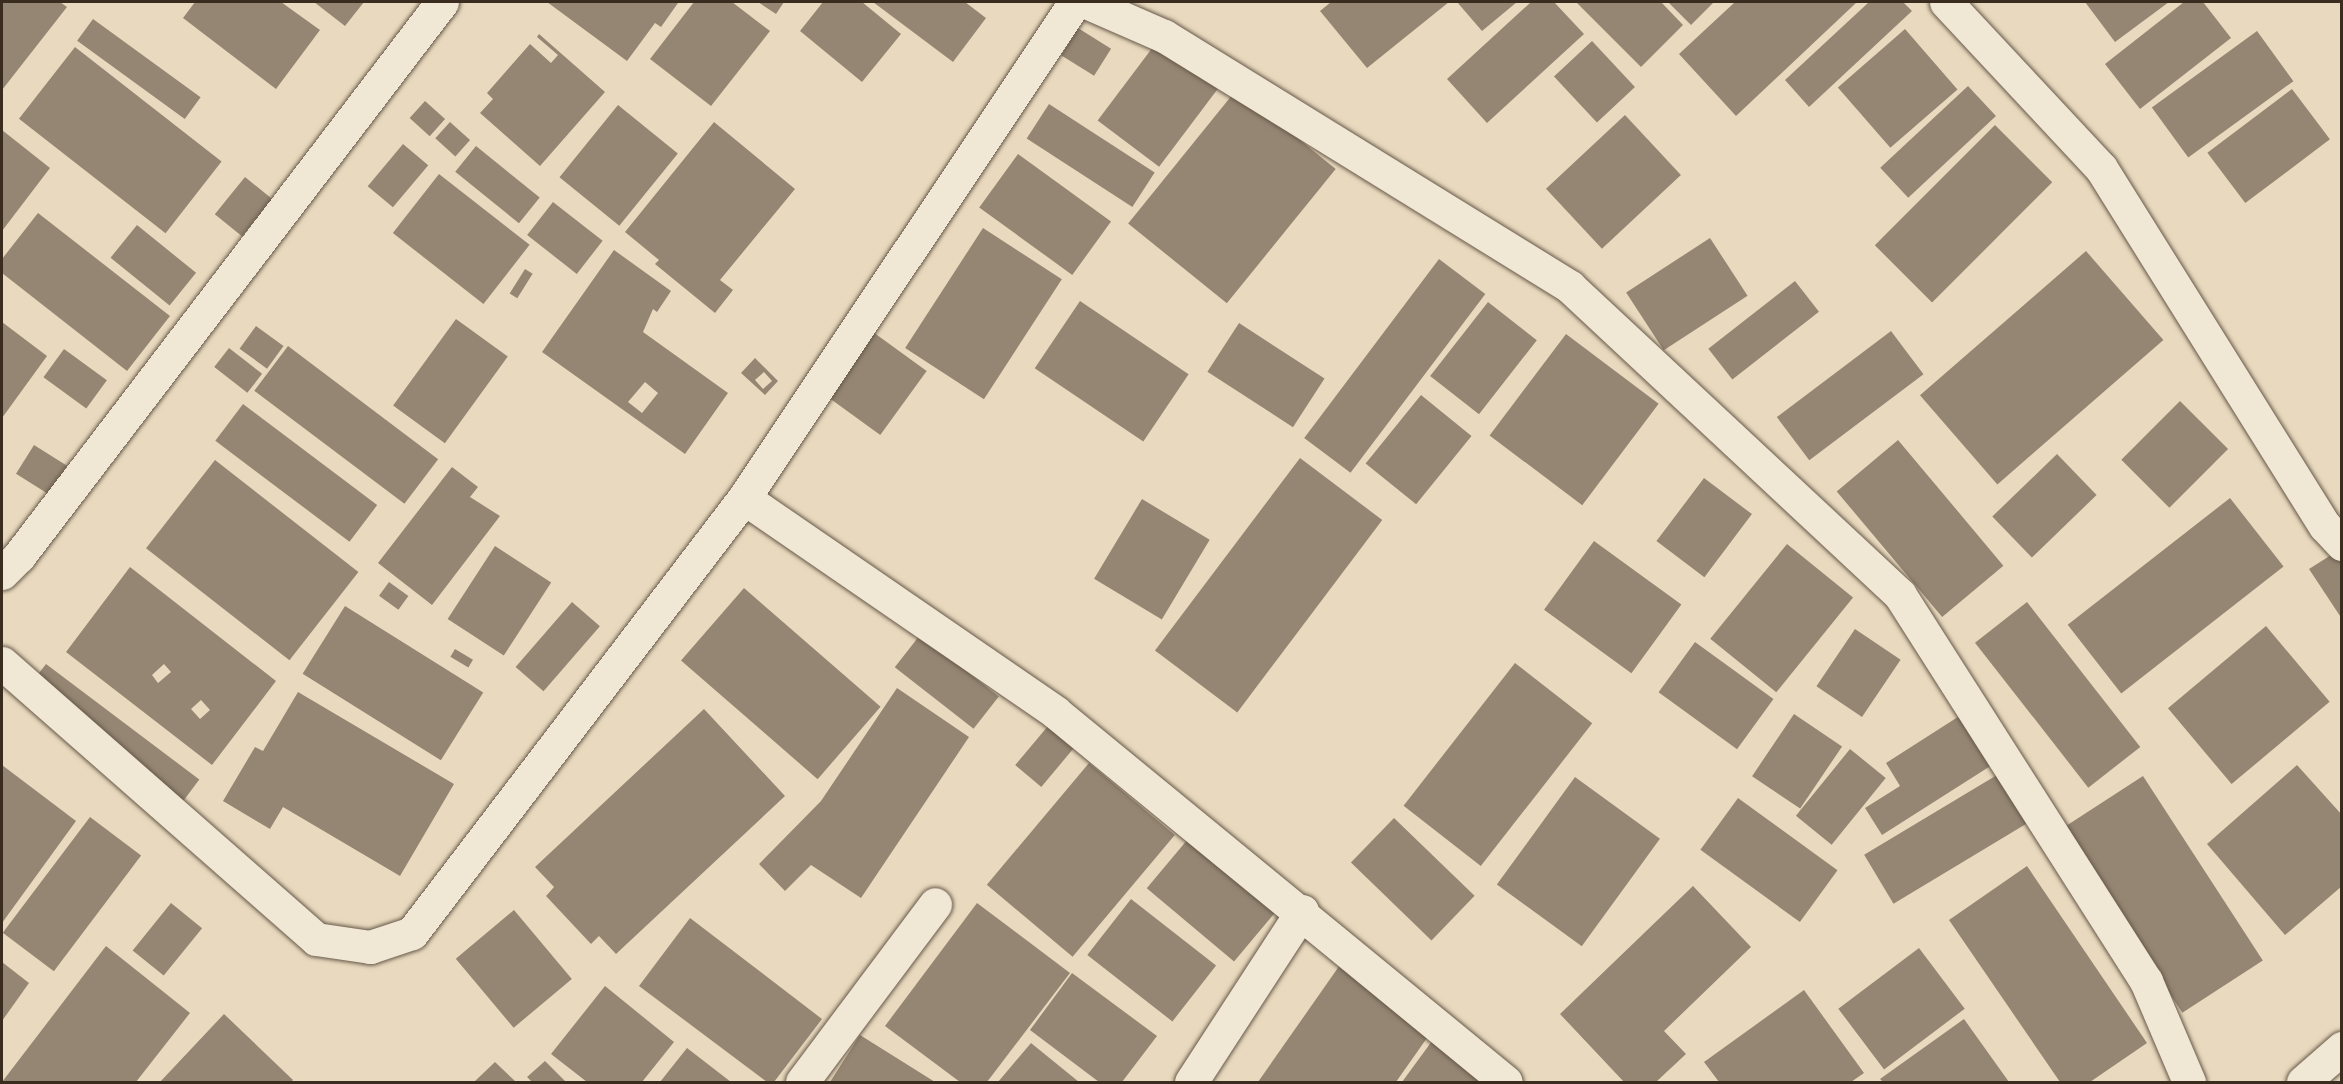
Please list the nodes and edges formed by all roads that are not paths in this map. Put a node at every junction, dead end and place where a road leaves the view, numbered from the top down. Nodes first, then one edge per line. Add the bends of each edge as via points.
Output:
1 (442, 2) edge
2 (1075, 2) edge
3 (1086, 2) edge
4 (1946, 2) edge
5 (744, 498) junction
6 (2342, 544) edge
7 (2, 573) edge
8 (2, 663) edge
9 (935, 904) dead end
10 (1302, 911) junction
11 (2342, 1048) edge
12 (802, 1083) edge
13 (1191, 1083) edge
14 (1506, 1083) edge
15 (2189, 1083) edge
16 (2303, 1083) edge

1 - 7 street via 19,556
2 - 5 street
3 - 15 street via 1164,36 1570,287 1900,595 2146,981
4 - 6 street via 2101,168 2325,526
5 - 8 street via 412,933 370,947 316,939
5 - 10 street via 1055,712
9 - 12 street
10 - 13 street
10 - 14 street
11 - 16 street

